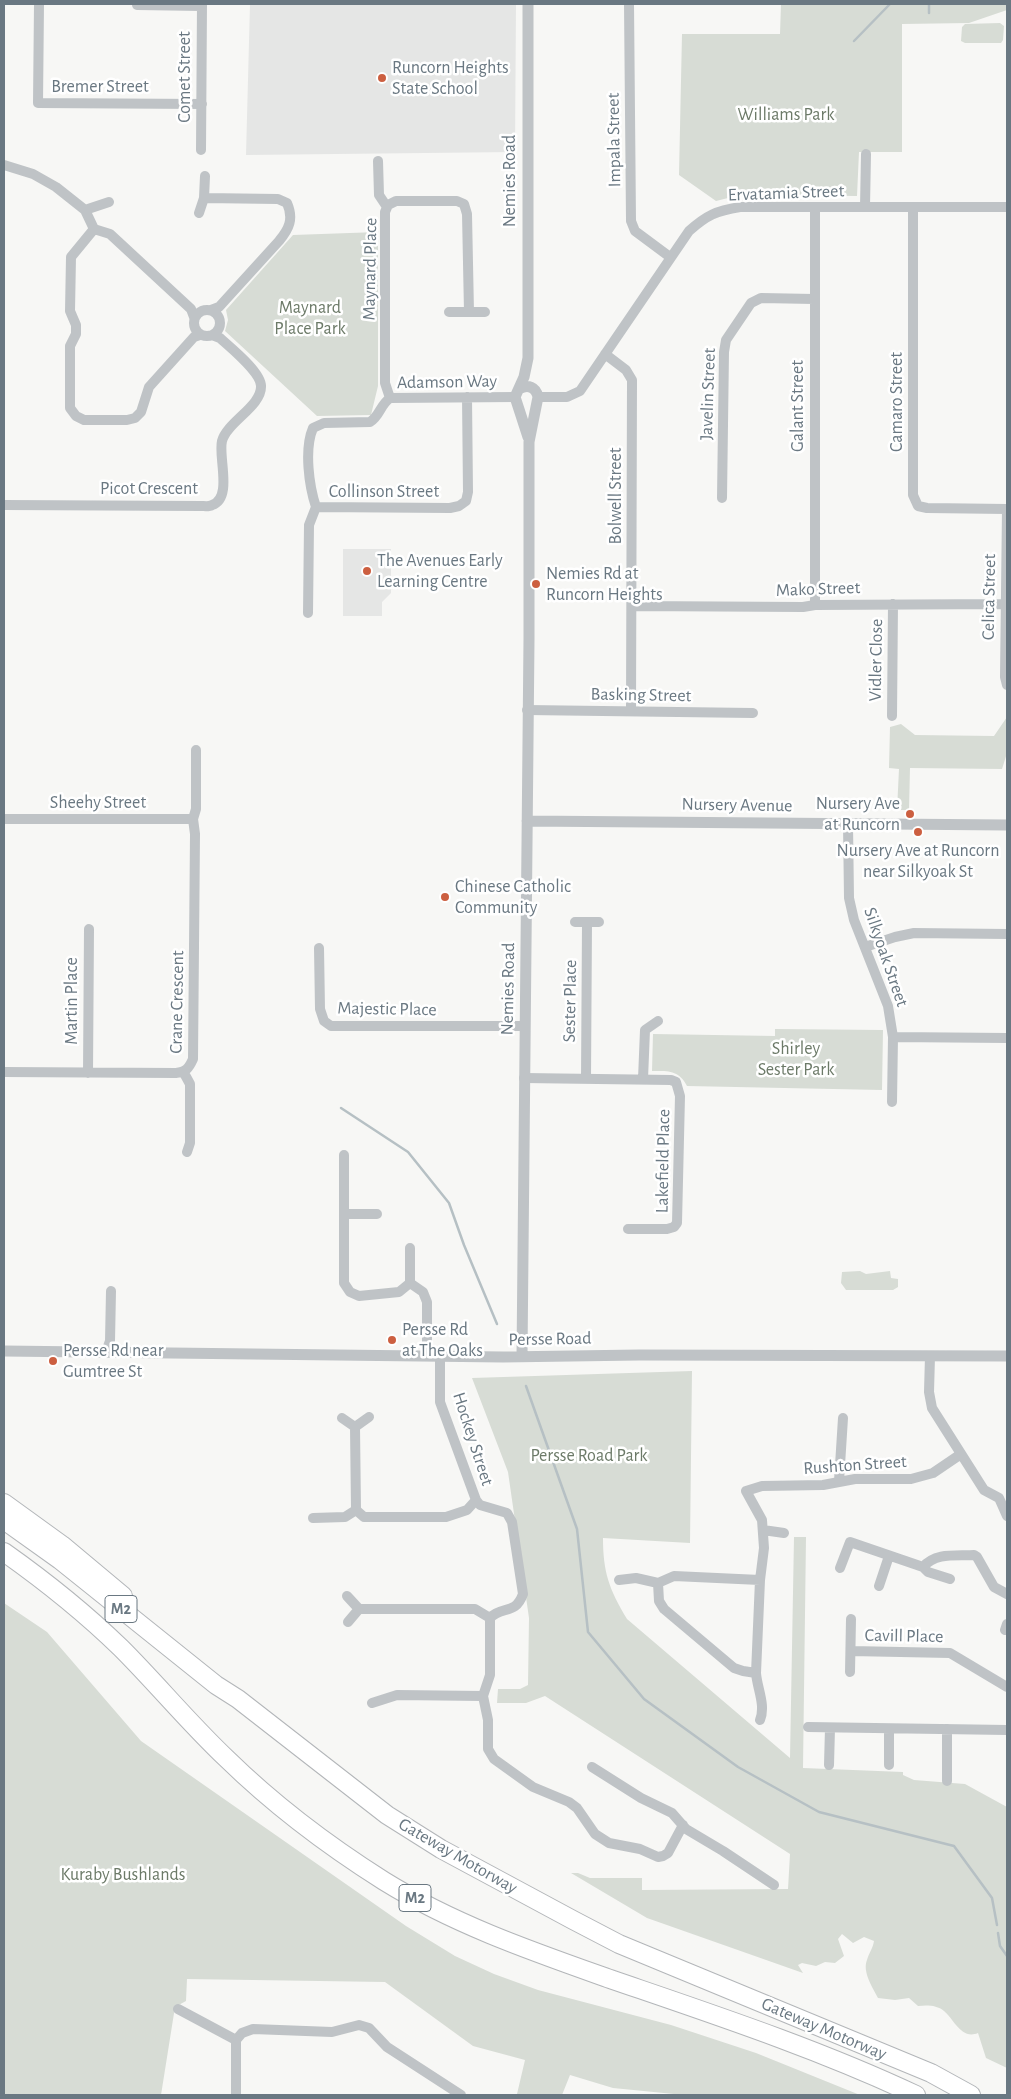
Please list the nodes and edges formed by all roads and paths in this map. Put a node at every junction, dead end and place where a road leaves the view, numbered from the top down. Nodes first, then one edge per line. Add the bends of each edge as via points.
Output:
1 (39, 4) edge
2 (528, 4) edge
3 (629, 4) edge
4 (137, 5) edge
5 (202, 5) edge
6 (202, 104) junction
7 (201, 150) dead end
8 (866, 154) dead end
9 (378, 161) dead end
10 (4, 165) edge
11 (205, 176) dead end
12 (204, 198) junction
13 (109, 202) dead end
14 (815, 206) junction
15 (387, 207) junction
16 (865, 207) junction
17 (912, 207) junction
18 (1007, 207) edge
19 (85, 210) junction
20 (199, 213) dead end
21 (94, 229) junction
22 (670, 257) junction
23 (814, 299) junction
24 (216, 311) junction
25 (449, 312) dead end
26 (469, 312) junction
27 (485, 312) dead end
28 (195, 313) junction
29 (196, 334) junction
30 (217, 334) junction
31 (605, 354) junction
32 (528, 358) junction
33 (467, 397) junction
34 (517, 397) junction
35 (536, 397) junction
36 (390, 398) junction
37 (529, 442) junction
38 (722, 498) dead end
39 (4, 505) edge
40 (316, 508) junction
41 (1007, 509) edge
42 (893, 604) junction
43 (1005, 604) junction
44 (815, 605) junction
45 (632, 606) junction
46 (308, 613) dead end
47 (1007, 685) edge
48 (527, 710) junction
49 (631, 710) junction
50 (754, 713) dead end
51 (892, 716) dead end
52 (196, 750) dead end
53 (4, 819) edge
54 (193, 819) junction
55 (527, 821) junction
56 (848, 824) junction
57 (1007, 825) edge
58 (575, 922) dead end
59 (599, 922) dead end
60 (587, 923) junction
61 (89, 929) dead end
62 (1007, 934) edge
63 (865, 947) junction
64 (319, 948) dead end
65 (658, 1021) dead end
66 (525, 1026) junction
67 (892, 1037) junction
68 (1007, 1038) edge
69 (4, 1072) edge
70 (184, 1072) junction
71 (88, 1073) junction
72 (524, 1078) junction
73 (586, 1079) junction
74 (643, 1079) junction
75 (892, 1102) dead end
76 (187, 1152) dead end
77 (344, 1155) dead end
78 (344, 1214) junction
79 (377, 1214) dead end
80 (628, 1229) dead end
81 (410, 1248) dead end
82 (410, 1283) junction
83 (111, 1291) dead end
84 (4, 1351) edge
85 (106, 1352) junction
86 (426, 1354) junction
87 (440, 1355) junction
88 (522, 1356) junction
89 (930, 1356) junction
90 (1007, 1356) edge
91 (369, 1416) dead end
92 (342, 1418) dead end
93 (843, 1418) dead end
94 (355, 1427) junction
95 (961, 1454) junction
96 (839, 1481) junction
97 (1007, 1491) edge
98 (999, 1498) junction
99 (476, 1500) junction
100 (4, 1503) edge
101 (356, 1510) junction
102 (1007, 1516) edge
103 (313, 1518) dead end
104 (4, 1520) edge
105 (763, 1530) junction
106 (784, 1533) dead end
107 (4, 1552) edge
108 (889, 1556) junction
109 (923, 1567) junction
110 (840, 1568) dead end
111 (950, 1579) dead end
112 (620, 1580) dead end
113 (760, 1580) junction
114 (658, 1582) junction
115 (879, 1586) dead end
116 (1007, 1594) edge
117 (347, 1596) dead end
118 (359, 1609) junction
119 (490, 1618) junction
120 (851, 1619) dead end
121 (348, 1622) dead end
122 (851, 1651) junction
123 (756, 1672) junction
124 (850, 1672) dead end
125 (1007, 1687) edge
126 (483, 1696) junction
127 (238, 1699) junction
128 (372, 1702) dead end
129 (760, 1720) dead end
130 (808, 1727) dead end
131 (830, 1728) junction
132 (889, 1729) junction
133 (947, 1730) junction
134 (1007, 1730) edge
135 (830, 1765) dead end
136 (889, 1765) dead end
137 (592, 1767) dead end
138 (947, 1781) dead end
139 (683, 1825) junction
140 (774, 1885) dead end
141 (178, 2009) dead end
142 (236, 2040) junction
143 (236, 2095) edge
144 (461, 2095) edge
145 (916, 2095) edge
146 (971, 2095) edge

1 - 6 street, Bremer Street via 38,103
2 - 32 street, Nemies Road
3 - 22 street, Impala Street via 631,222 635,231
4 - 5 street
5 - 6 street, Comet Street
6 - 7 street, Comet Street
8 - 16 street
9 - 15 street via 379,195
10 - 19 street via 33,174
11 - 12 street
12 - 20 street
12 - 24 street via 278,199 291,211 287,231
13 - 19 street
14 - 16 street, Ervatamia Street
14 - 22 street, Ervatamia Street via 721,210 704,217 688,231
14 - 23 street, Galant Street
15 - 26 street, Maynard Place via 396,202 457,201 464,204 467,214
15 - 36 street, Maynard Place via 385,383
16 - 17 street, Ervatamia Street
17 - 18 street, Ervatamia Street
17 - 41 street, Camaro Street via 913,496 918,506 927,508
19 - 21 street
21 - 28 street via 110,234
21 - 29 street via 71,257 70,311 76,334 70,346 70,408 76,416 84,420 135,418 141,412 149,387
22 - 31 street, Ervatamia Street
23 - 38 street, Javelin Street via 761,298 751,304 726,340
23 - 44 street, Galant Street
24 - 28 street
24 - 30 street via 220,323
25 - 26 street
26 - 27 street
28 - 29 street
29 - 30 street
30 - 39 street, Picot Crescent via 259,376 261,386 260,395 222,441 224,489 220,500 213,506
31 - 35 street, Ervatamia Street via 580,391 567,397
31 - 45 street, Bolwell Street via 626,370 632,380
32 - 34 street, Nemies Road
32 - 35 street, Nemies Road
33 - 34 street, Adamson Way
33 - 36 street, Adamson Way
33 - 40 street, Collinson Street via 468,492 466,500 459,506
34 - 35 street via 527,386
34 - 35 street via 527,410
34 - 37 street, Nemies Road
35 - 37 street, Nemies Road
36 - 40 street, Adamson Way via 380,408 377,418 370,422 324,423 313,428 309,438 310,491
37 - 48 street, Nemies Road
40 - 46 street via 309,525
41 - 43 street, Celica Street
42 - 43 street, Mako Street
42 - 44 street, Mako Street
42 - 51 street, Vidler Close
43 - 47 street, Celica Street
44 - 45 street, Mako Street
45 - 49 street, Bolwell Street
48 - 49 street, Basking Street
48 - 55 street, Nemies Road
49 - 50 street, Basking Street
52 - 54 street, Crane Crescent via 196,808
53 - 54 street, Sheehy Street
54 - 70 street, Crane Crescent via 193,1058
55 - 56 street, Nursery Avenue
55 - 66 street, Nemies Road
56 - 57 street, Nursery Avenue
56 - 63 street, Silkyoak Street via 849,898
58 - 60 street
59 - 60 street
60 - 73 street, Sester Place
61 - 71 street, Martin Place
62 - 63 street via 914,933
63 - 67 street, Silkyoak Street via 888,1006
64 - 66 street, Majestic Place via 320,1009 324,1021 331,1026
65 - 74 street via 645,1030
66 - 72 street, Nemies Road
67 - 68 street
67 - 75 street, Silkyoak Street
69 - 71 street, Crane Crescent
70 - 71 street, Crane Crescent
70 - 76 street via 190,1084 190,1143
72 - 73 street, Lakefield Place
72 - 88 street, Nemies Road
73 - 74 street, Lakefield Place
74 - 80 street, Lakefield Place via 672,1080 676,1082 680,1096 679,1215 674,1227
77 - 78 street
78 - 79 street
78 - 82 street via 344,1283 350,1292 359,1296 399,1292
81 - 82 street
82 - 86 street via 423,1292 427,1302
83 - 85 street via 110,1341
84 - 85 street, Persse Road
85 - 86 street, Persse Road
86 - 87 street, Persse Road
87 - 88 street, Persse Road
87 - 99 street, Hockey Street via 440,1402
88 - 89 street, Persse Road
89 - 90 street, Persse Road
89 - 95 street via 932,1408
91 - 94 street
92 - 94 street
93 - 96 street
94 - 101 street
95 - 96 street, Rushton Street via 933,1473 911,1479
95 - 98 street via 984,1490
96 - 105 street, Rushton Street via 823,1485 762,1486 746,1491 759,1512
97 - 98 street
98 - 102 street
99 - 101 street via 466,1510 446,1517 364,1517
99 - 119 street, Hockey Street via 480,1505 507,1513 512,1522 523,1594 520,1604
100 - 127 highway via 86,1564 217,1676
101 - 103 street via 344,1517
104 - 127 highway, Gateway Motorway / M2
105 - 106 street
105 - 113 street via 764,1563
107 - 145 highway, Gateway Motorway / M2 via 57,1591 121,1648 219,1751 277,1804 319,1837 387,1882 506,1942 813,2050
108 - 109 street
108 - 110 street via 850,1542
108 - 115 street
109 - 111 street via 928,1572
109 - 116 street via 936,1557 974,1555 994,1587
112 - 114 street via 636,1578
113 - 114 street via 674,1576
113 - 123 street
114 - 123 street via 659,1601 664,1609 734,1668
117 - 118 street
118 - 119 street via 475,1610
118 - 121 street
119 - 126 street via 490,1676
120 - 122 street, Cavill Place
122 - 124 street, Cavill Place
122 - 125 street, Cavill Place via 950,1653
123 - 129 street via 763,1713
126 - 128 street via 397,1695
126 - 139 street via 488,1720 488,1749 494,1759 534,1787 569,1802 602,1839 658,1857 668,1853
127 - 146 highway, Gateway Motorway / M2 via 387,1815 441,1849 564,1916 619,1944 931,2073
130 - 131 street
131 - 132 street
131 - 135 street
132 - 133 street
132 - 136 street
133 - 134 street
133 - 138 street
137 - 139 street via 672,1813
139 - 140 street
141 - 142 street
142 - 143 street
142 - 144 street via 242,2032 252,2029 332,2032 359,2025 369,2028 387,2047

